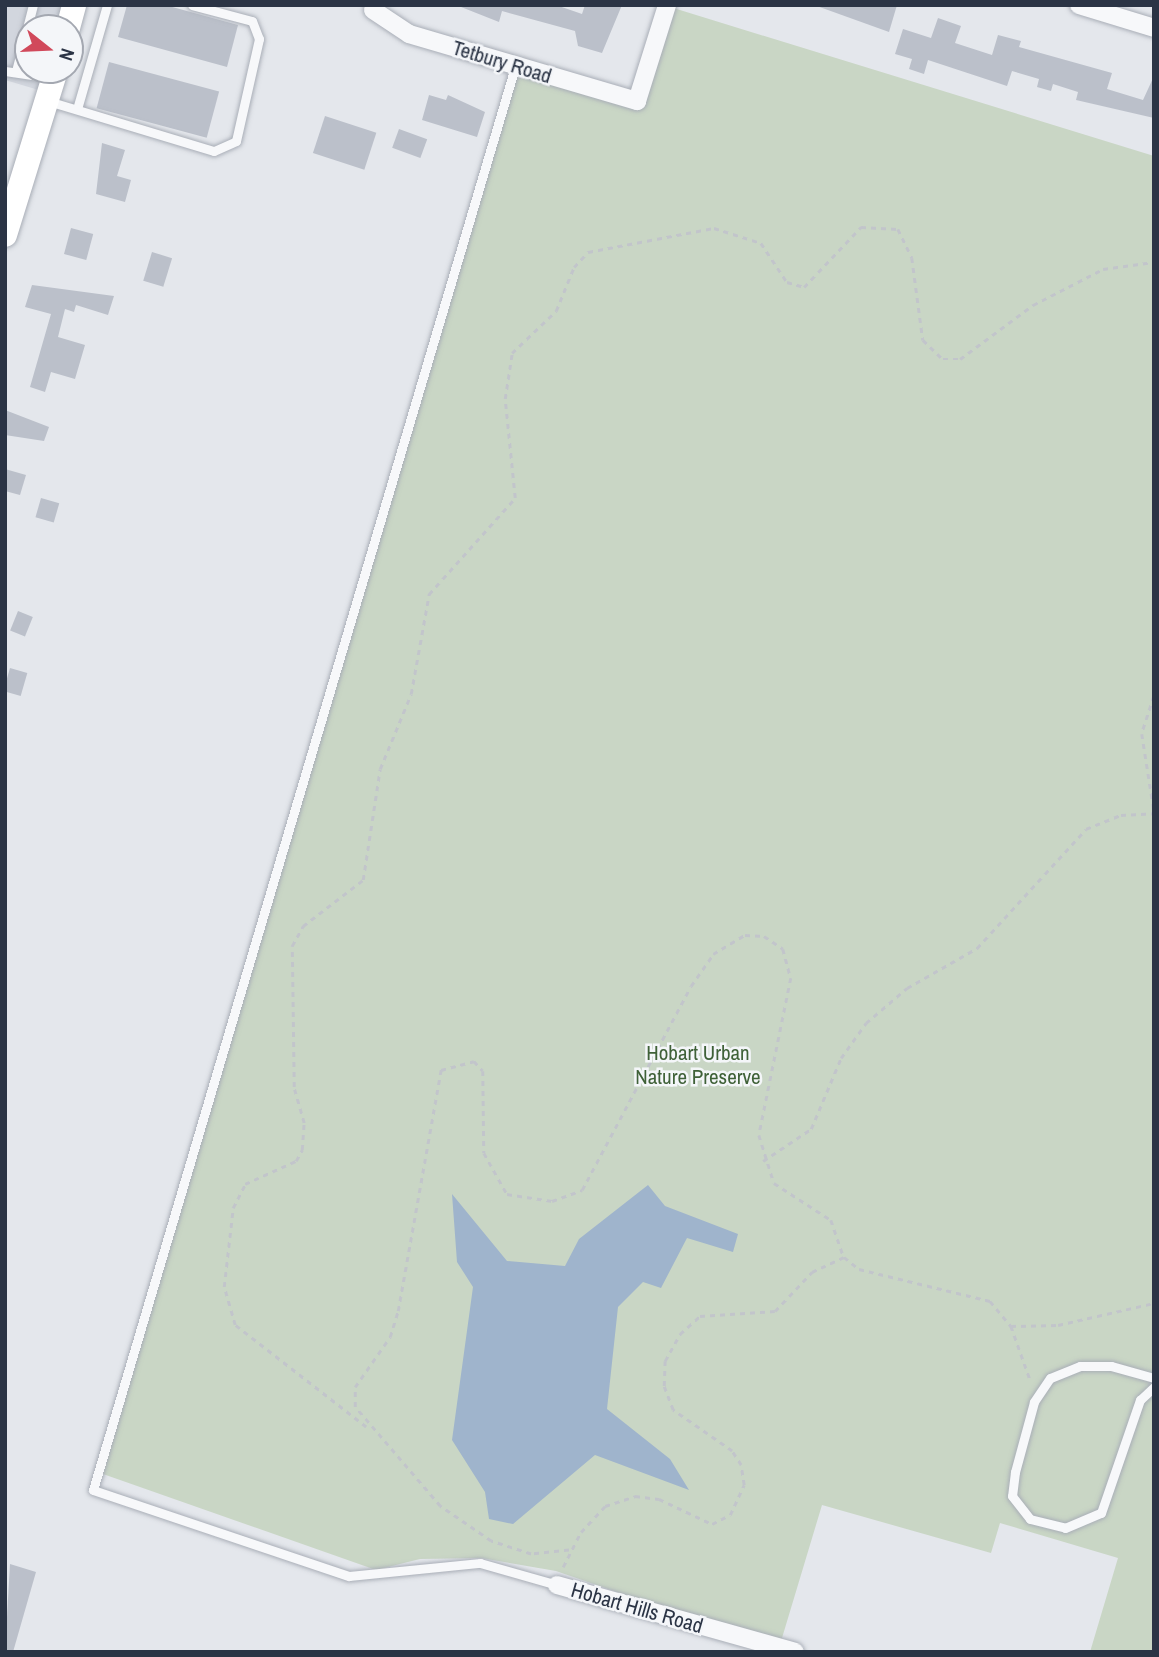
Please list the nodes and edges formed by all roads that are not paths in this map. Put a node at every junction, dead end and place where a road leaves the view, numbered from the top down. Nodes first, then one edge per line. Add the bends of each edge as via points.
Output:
1 (33, 5) edge
2 (107, 5) edge
3 (192, 5) edge
4 (667, 5) edge
5 (1079, 5) edge
6 (373, 10) dead end
7 (1154, 28) edge
8 (515, 67) junction
9 (10, 71) edge
10 (52, 84) edge
11 (53, 84) edge
12 (77, 109) junction
13 (9, 207) edge
14 (5, 235) edge
15 (1154, 1378) edge
16 (1154, 1387) edge
17 (557, 1585) joint
18 (757, 1647) edge
19 (795, 1652) edge

1 - 9 lane
2 - 12 lane
3 - 12 lane via 252,21 259,38 236,141 214,151
4 - 8 street, Tetbury Road via 637,101
5 - 7 street
6 - 8 street, Tetbury Road via 409,34
8 - 17 lane via 93,1490 349,1576 480,1563
10 - 13 street
11 - 12 lane
13 - 14 street
15 - 16 lane via 1111,1366 1080,1366 1050,1378 1034,1402 1012,1496 1030,1519 1065,1528 1101,1513 1140,1400
17 - 18 street, Hobart Hills Road
18 - 19 street, Hobart Hills Road

